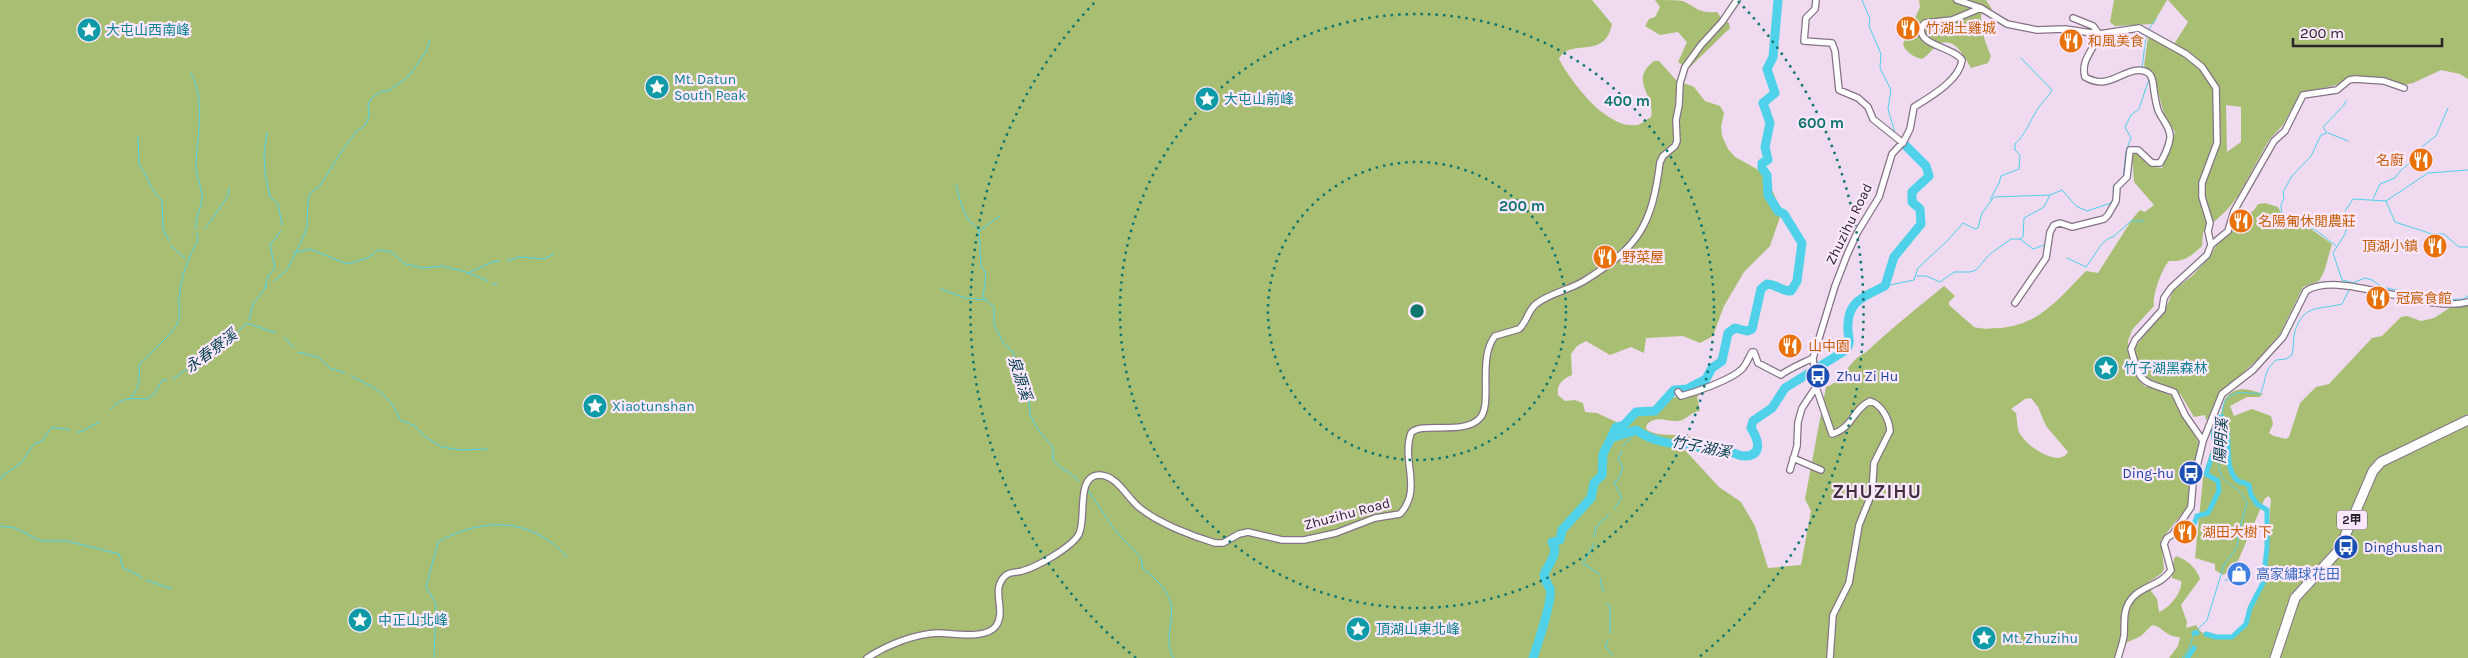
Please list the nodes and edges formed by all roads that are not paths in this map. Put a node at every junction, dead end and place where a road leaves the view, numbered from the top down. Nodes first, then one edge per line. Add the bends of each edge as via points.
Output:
1 (1737, 0) edge
2 (1816, 0) edge
3 (1957, 0) edge
4 (1981, 8) junction
5 (2073, 18) dead end
6 (2100, 34) junction
7 (2404, 88) dead end
8 (1902, 143) junction
9 (2211, 245) junction
10 (2468, 302) edge
11 (2015, 303) dead end
12 (1813, 358) junction
13 (1816, 387) junction
14 (1678, 392) dead end
15 (2468, 420) edge
16 (2203, 441) junction
17 (1793, 458) junction
18 (1790, 470) dead end
19 (1821, 470) dead end
20 (867, 658) edge
21 (1830, 658) edge
22 (2118, 658) edge
23 (2276, 658) edge

1 - 20 street, Zhuzihu Road via 1685,67 1676,120 1678,140 1662,156 1651,211 1639,235 1628,249 1584,281 1534,305 1519,329 1493,338 1485,364 1485,407 1476,422 1456,428 1417,429 1411,433 1408,446 1413,483 1408,502 1400,514 1375,518 1336,534 1304,540 1282,540 1248,532 1223,543 1215,543 1156,519 1139,507 1114,480 1098,475 1085,484 1083,521 1071,543 1027,569 1010,573 1000,582 1001,613 995,628 966,635 925,634 912,637
2 - 8 street via 1815,8 1806,18 1804,41 1832,43 1839,90 1858,98 1868,107 1873,119
3 - 4 street
4 - 6 street via 2007,24 2037,30 2065,29
4 - 8 street, Zhuzihu Road via 1952,20 1922,26 1922,37 1958,53 1962,66 1950,80 1914,107 1910,129
5 - 6 street via 2093,26
6 - 9 street via 2139,28 2186,54 2202,67 2216,88 2217,143 2202,183
6 - 11 street via 2084,62 2085,77 2107,82 2143,70 2148,73 2152,77 2158,111 2170,137 2160,163 2152,163 2138,150 2130,150 2126,177 2117,187 2116,201 2104,219 2072,227 2056,223 2051,228 2046,258
7 - 9 street via 2384,81 2355,79 2338,90 2303,94 2285,130 2274,140 2234,211 2228,231
8 - 12 street, Zhuzihu Road via 1892,154 1876,203 1847,255
9 - 16 street via 2207,255 2171,288 2164,298 2162,310 2131,349 2142,379 2174,392 2185,416
10 - 16 street via 2449,305 2323,285 2306,291 2283,337 2253,370 2222,394
12 - 13 street, Zhuzihu Road
12 - 14 street via 1781,375 1758,363 1752,352 1737,373 1681,396
13 - 17 street via 1800,415
13 - 21 street, Zhuzihu Road via 1832,434 1847,427 1856,412 1870,401 1885,413 1890,431 1874,462 1872,493 1859,525 1849,583 1833,615
15 - 23 main road, 2甲 via 2382,462 2373,471 2338,550 2295,598
16 - 22 street via 2190,507 2164,544 2171,570 2160,582 2134,596 2128,604
17 - 18 street
17 - 19 street

